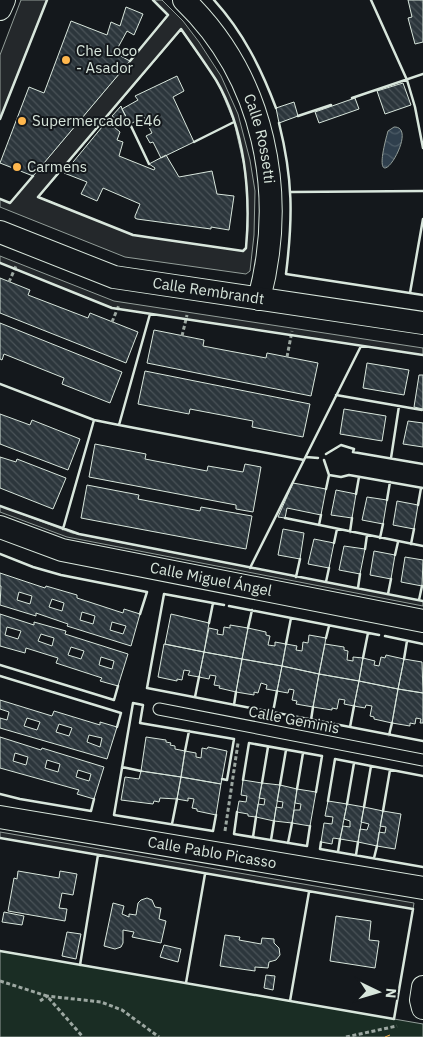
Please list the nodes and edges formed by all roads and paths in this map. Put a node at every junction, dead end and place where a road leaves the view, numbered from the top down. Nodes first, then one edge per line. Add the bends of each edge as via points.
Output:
1 (4, 0) edge
2 (184, 0) edge
3 (0, 9) edge
4 (0, 232) edge
5 (16, 266) dead end
6 (9, 282) dead end
7 (260, 299) junction
8 (119, 305) dead end
9 (187, 315) dead end
10 (112, 322) dead end
11 (423, 323) edge
12 (292, 331) dead end
13 (182, 336) dead end
14 (287, 357) dead end
15 (0, 527) edge
16 (423, 621) edge
17 (160, 709) dead end
18 (239, 738) dead end
19 (423, 760) edge
20 (0, 817) edge
21 (224, 836) dead end
22 (423, 888) edge
23 (0, 981) edge
24 (423, 987) edge
25 (47, 996) junction
26 (40, 1001) dead end
27 (423, 1008) edge
28 (397, 1026) dead end
29 (356, 1036) edge
30 (83, 1037) edge
31 (159, 1037) edge
32 (346, 1037) edge

1 - 3 street
2 - 7 street, Calle Rossetti via 207,25 235,69 256,117 263,143 272,221
4 - 7 street, Calle Rembrandt via 114,277
5 - 6 path
7 - 11 street, Calle Rembrandt
8 - 10 path
9 - 13 path
12 - 14 path
15 - 16 street, Calle Miguel Ángel via 62,550
17 - 19 lane, Calle Geminis
18 - 21 path
20 - 22 street, Calle Pablo Picasso
23 - 25 path
24 - 27 street
25 - 26 path
25 - 30 path
25 - 31 path via 101,1002 122,1010
28 - 29 path
29 - 32 path

